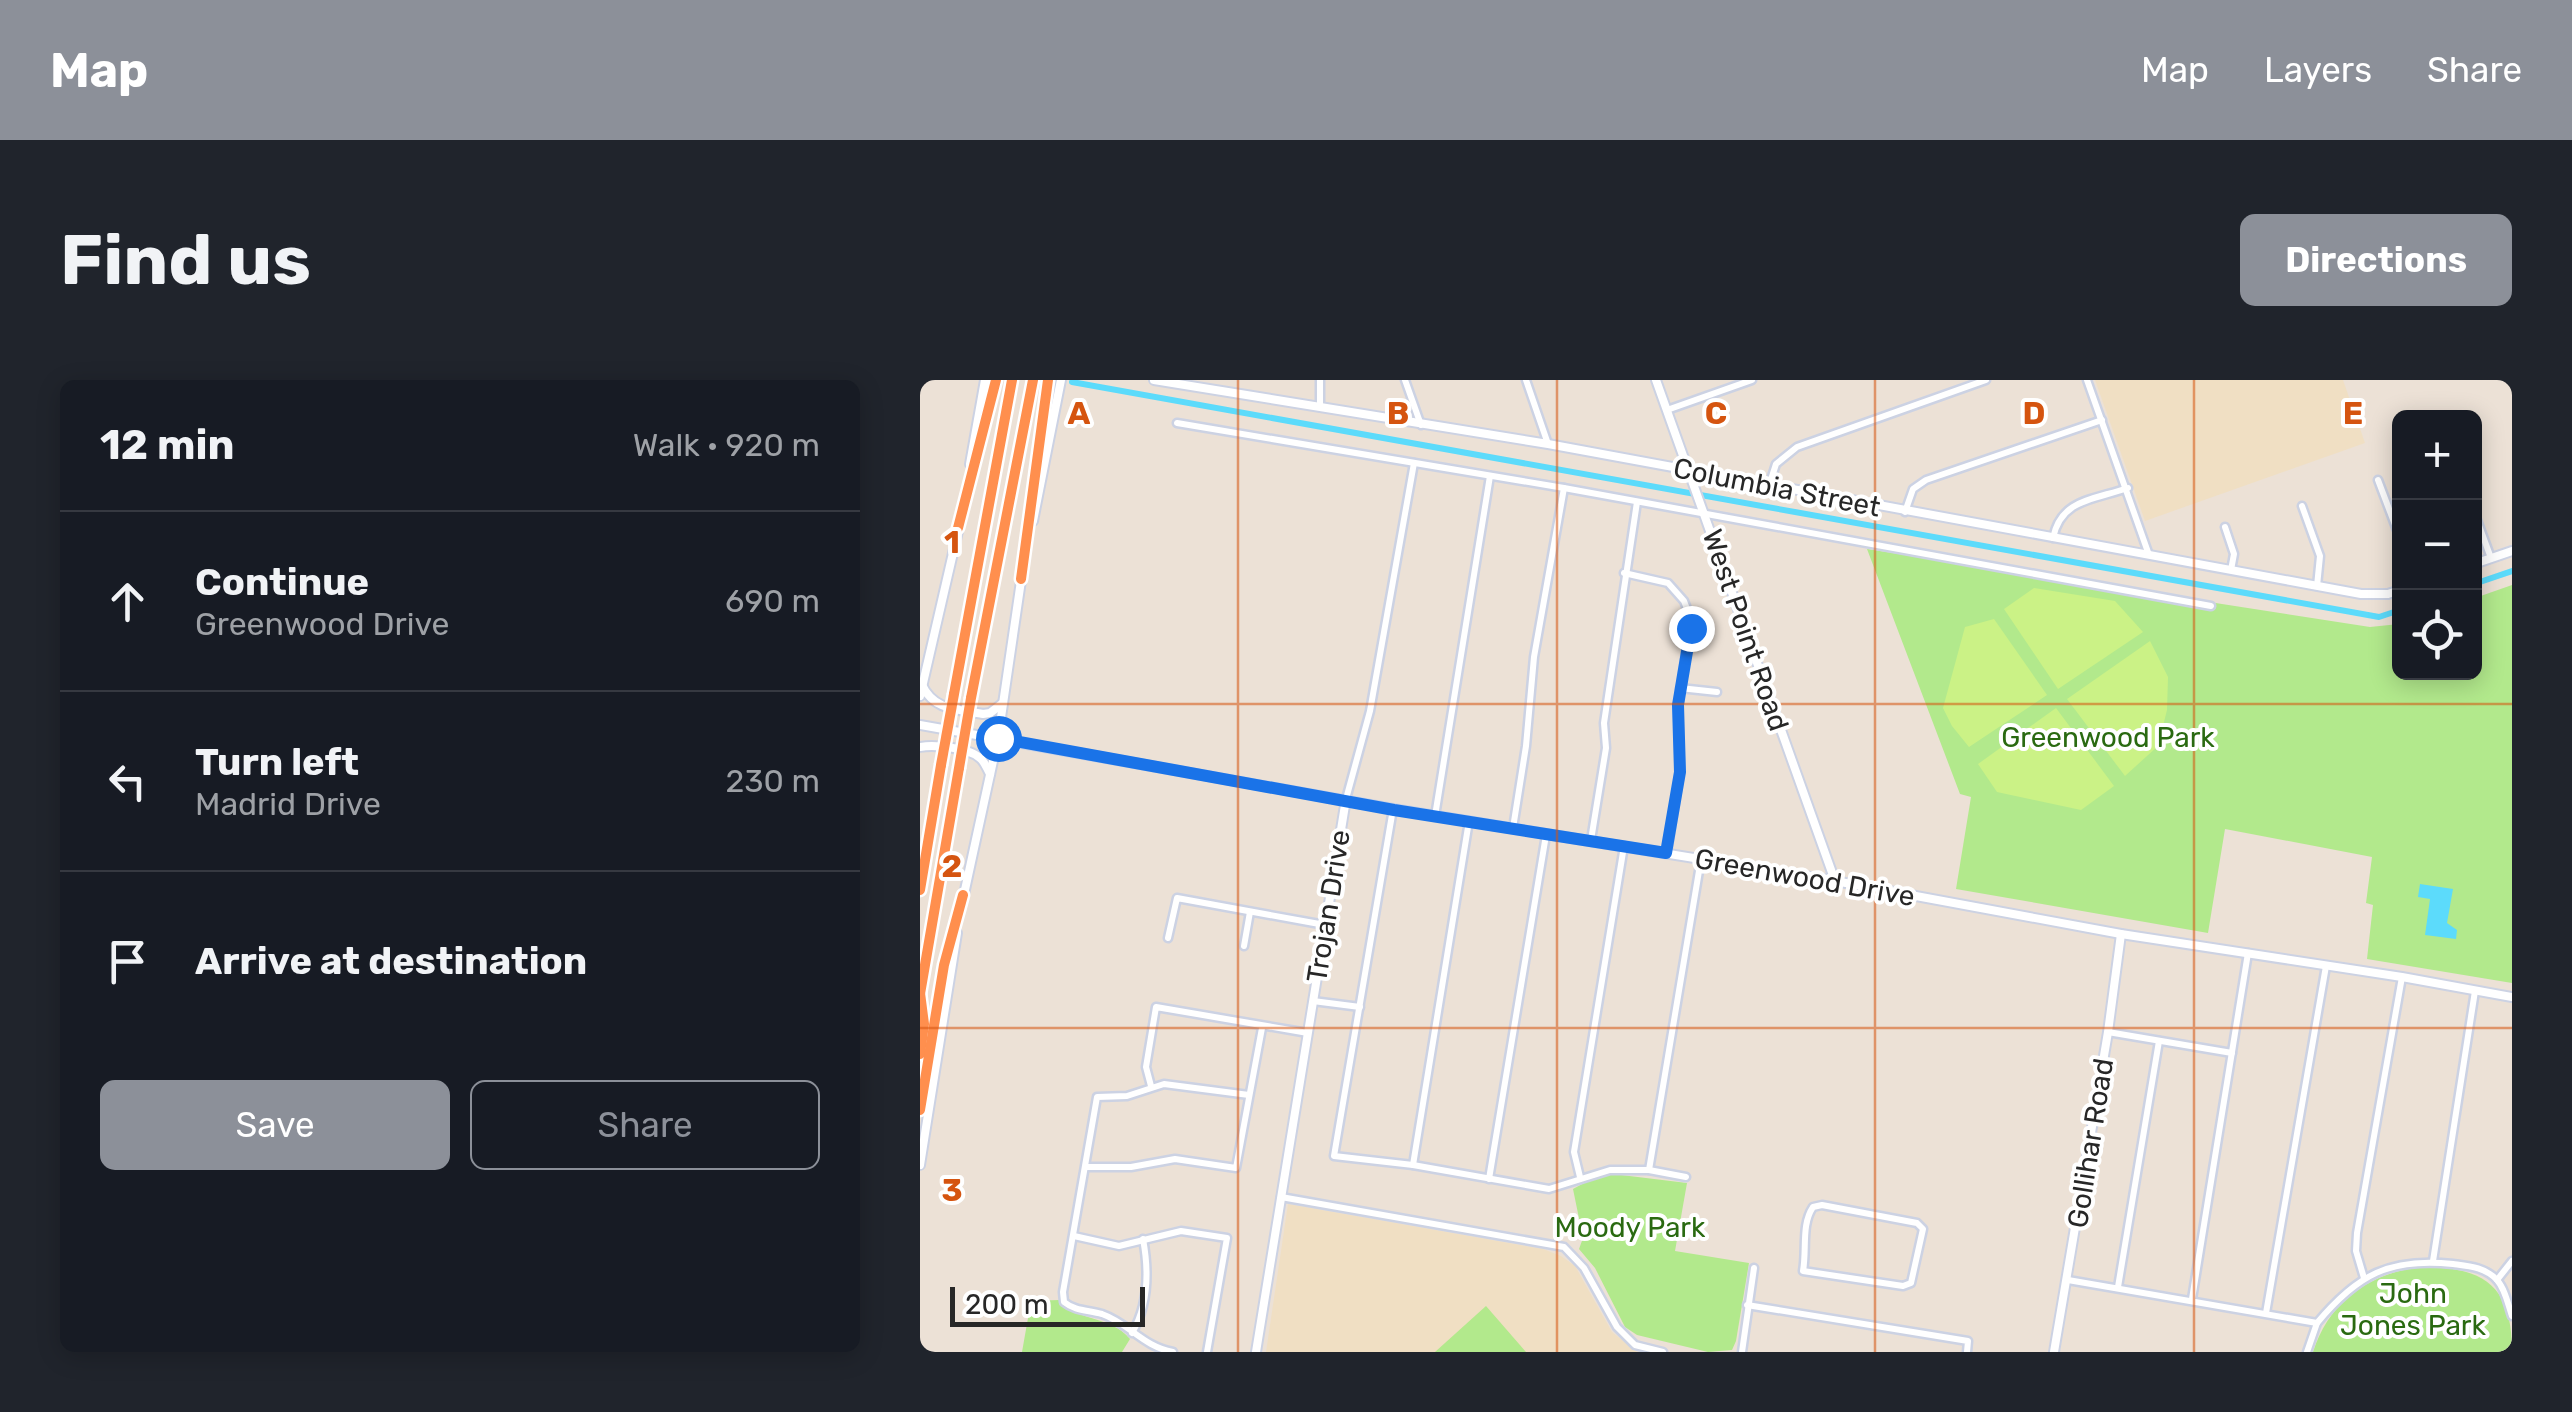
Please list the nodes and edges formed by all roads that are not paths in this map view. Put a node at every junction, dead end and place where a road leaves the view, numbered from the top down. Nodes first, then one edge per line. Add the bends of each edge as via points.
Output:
1 (985, 380) edge
2 (996, 380) edge
3 (1012, 380) edge
4 (1033, 380) edge
5 (1048, 380) edge
6 (1060, 380) edge
7 (1154, 380) edge
8 (1320, 380) edge
9 (1405, 380) edge
10 (1526, 380) edge
11 (1656, 380) edge
12 (1752, 380) edge
13 (1986, 380) edge
14 (2087, 380) edge
15 (1320, 406) junction
16 (1667, 410) junction
17 (2102, 420) junction
18 (1177, 422) dead end
19 (1420, 426) junction
20 (1548, 444) junction
21 (1414, 464) junction
22 (1691, 474) junction
23 (1490, 476) junction
24 (2378, 480) dead end
25 (1769, 486) junction
26 (1564, 488) junction
27 (2128, 488) junction
28 (1636, 502) junction
29 (2302, 506) dead end
30 (1704, 510) junction
31 (1905, 512) junction
32 (2392, 517) edge
33 (2224, 527) dead end
34 (958, 528) junction
35 (2482, 534) edge
36 (2052, 538) junction
37 (2512, 551) edge
38 (2149, 555) junction
39 (2491, 558) junction
40 (2482, 561) edge
41 (2231, 570) junction
42 (1624, 573) junction
43 (1021, 578) junction
44 (2317, 586) junction
45 (2392, 592) edge
46 (2211, 606) dead end
47 (922, 685) edge
48 (1680, 688) junction
49 (1717, 692) dead end
50 (920, 696) edge
51 (1005, 700) junction
52 (920, 725) edge
53 (998, 738) junction
54 (920, 747) edge
55 (990, 774) junction
56 (1346, 799) junction
57 (1394, 810) junction
58 (1435, 816) junction
59 (1469, 822) junction
60 (1513, 828) junction
61 (1546, 835) junction
62 (1591, 840) junction
63 (1624, 846) junction
64 (1666, 853) junction
65 (1701, 859) junction
66 (1835, 881) junction
67 (920, 890) edge
68 (964, 894) junction
69 (1250, 912) junction
70 (1325, 925) junction
71 (2120, 934) junction
72 (1168, 938) dead end
73 (1244, 946) dead end
74 (2248, 953) junction
75 (2326, 966) junction
76 (2402, 976) junction
77 (2476, 991) junction
78 (920, 994) edge
79 (2512, 997) edge
80 (1313, 1002) junction
81 (1360, 1007) junction
82 (1262, 1028) junction
83 (2108, 1032) junction
84 (1308, 1033) junction
85 (2158, 1040) junction
86 (2232, 1053) junction
87 (920, 1054) edge
88 (1150, 1086) junction
89 (1249, 1095) junction
90 (920, 1110) edge
91 (920, 1166) edge
92 (1413, 1166) junction
93 (1086, 1167) junction
94 (1649, 1170) junction
95 (1580, 1177) junction
96 (1686, 1177) dead end
97 (1489, 1178) junction
98 (1281, 1197) junction
99 (1074, 1236) junction
100 (1143, 1239) junction
101 (2512, 1261) edge
102 (2433, 1262) junction
103 (1754, 1268) dead end
104 (1802, 1271) joint
105 (2364, 1278) junction
106 (2068, 1280) junction
107 (2497, 1280) junction
108 (2118, 1287) junction
109 (2192, 1300) junction
110 (1747, 1305) junction
111 (2266, 1314) junction
112 (2512, 1316) edge
113 (2317, 1323) junction
114 (1132, 1333) junction
115 (1173, 1352) edge
116 (1207, 1352) edge
117 (1256, 1352) edge
118 (1663, 1352) edge
119 (1741, 1352) edge
120 (1967, 1352) edge
121 (2054, 1352) edge
122 (2306, 1352) edge

1 - 34 main road
2 - 34 highway
3 - 67 highway, bridge
4 - 78 highway, bridge
5 - 43 highway
6 - 43 main road
7 - 15 main road, Columbia Street
8 - 15 street
9 - 19 street
10 - 20 street
11 - 16 main road, West Point Road
12 - 16 street
13 - 25 street via 1797,446 1776,464
14 - 17 street
15 - 19 main road, Columbia Street
16 - 22 main road, West Point Road
17 - 27 street
17 - 31 street via 1926,480 1914,488
18 - 21 street
19 - 20 main road, Columbia Street
20 - 22 main road, Columbia Street
21 - 23 street
21 - 56 street, Trojan Drive via 1370,711
22 - 25 main road, Columbia Street
22 - 30 main road, West Point Road
23 - 26 street
23 - 58 street
24 - 32 street
25 - 31 main road, Columbia Street
26 - 28 street
26 - 60 street
27 - 36 street via 2068,509
27 - 38 street
28 - 30 street
28 - 42 street
29 - 44 street via 2320,556
30 - 46 street
30 - 66 main road, West Point Road
31 - 36 main road, Columbia Street
33 - 41 street via 2234,554
34 - 47 main road
35 - 39 street
36 - 38 main road, Columbia Street
37 - 39 main road
38 - 41 main road, Columbia Street
39 - 40 main road
41 - 44 main road, Columbia Street
42 - 48 street via 1668,583 1688,608
42 - 62 street
43 - 51 main road
44 - 45 main road, Columbia Street
47 - 50 main road
47 - 51 main road via 940,706 983,714
48 - 49 street
48 - 64 street via 1680,772
51 - 53 main road
52 - 53 main road, Greenwood Drive
53 - 55 main road
53 - 56 main road, Greenwood Drive
54 - 55 main road via 972,754
55 - 68 main road
56 - 57 main road, Greenwood Drive
56 - 70 main road, Trojan Drive
57 - 58 main road, Greenwood Drive
57 - 81 street
58 - 59 main road, Greenwood Drive
59 - 60 main road, Greenwood Drive
59 - 92 street
60 - 61 main road, Greenwood Drive
61 - 62 main road, Greenwood Drive
61 - 97 street
62 - 63 main road, Greenwood Drive
63 - 64 main road, Greenwood Drive
63 - 95 street via 1574,1152
64 - 65 main road, Greenwood Drive
65 - 66 main road, Greenwood Drive
65 - 94 street
66 - 71 main road, Greenwood Drive
68 - 90 highway via 944,965
68 - 91 main road
69 - 70 street
69 - 72 street via 1177,898
69 - 73 street
70 - 80 main road, Trojan Drive
71 - 74 main road, Greenwood Drive
71 - 83 main road, Gollihar Road
74 - 75 main road, Greenwood Drive
74 - 86 street
75 - 76 main road, Greenwood Drive
75 - 111 street
76 - 77 main road, Greenwood Drive
76 - 105 street via 2357,1233
77 - 79 main road, Greenwood Drive
77 - 102 street
78 - 87 highway
80 - 81 street
80 - 84 main road, Trojan Drive
81 - 92 street via 1334,1156
82 - 84 street
82 - 88 street via 1156,1007 1146,1066
82 - 89 street
83 - 85 street
83 - 106 main road, Gollihar Road
84 - 98 main road, Trojan Drive
85 - 86 street
85 - 108 street
86 - 109 street
88 - 89 street
88 - 93 street via 1127,1096 1097,1097
89 - 93 street via 1236,1168 1175,1159
92 - 97 street
93 - 99 street
94 - 95 street
94 - 96 street
95 - 97 street via 1550,1189
98 - 117 main road, Trojan Drive
98 - 118 street via 1564,1247 1584,1268 1617,1327 1635,1345
99 - 100 street via 1119,1246
99 - 114 street via 1064,1302
100 - 114 street via 1148,1280
100 - 116 street via 1181,1232 1227,1238
101 - 107 street
102 - 105 street via 2405,1263
102 - 107 street via 2472,1266
103 - 110 street
104 - 104 street via 1813,1207 1910,1220 1923,1229 1914,1277 1903,1286
105 - 113 street
106 - 108 street
106 - 121 main road, Gollihar Road
107 - 112 street
108 - 109 street
109 - 111 street
110 - 119 street
110 - 120 street via 1968,1341
111 - 113 street
113 - 122 street
114 - 115 street

